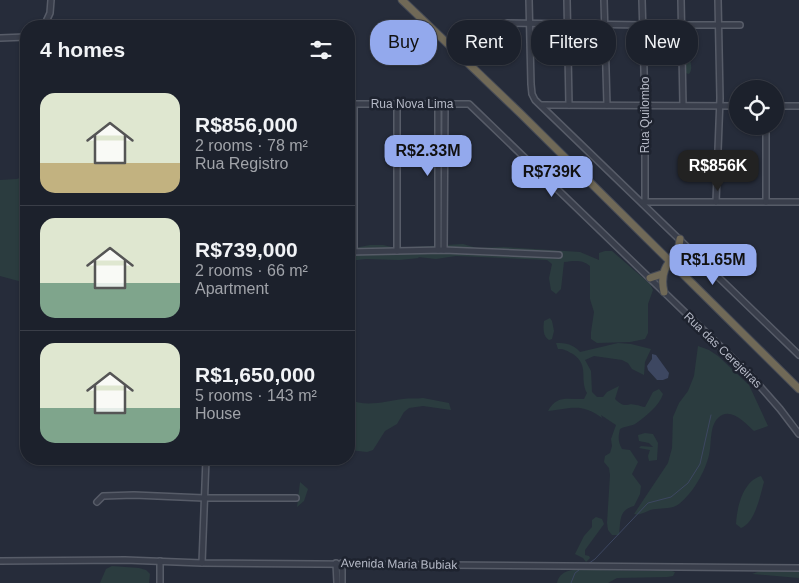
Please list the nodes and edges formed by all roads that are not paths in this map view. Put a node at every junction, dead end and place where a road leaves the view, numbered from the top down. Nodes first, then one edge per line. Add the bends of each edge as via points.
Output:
1 (51, 0) edge
2 (402, 0) edge
3 (529, 0) edge
4 (567, 0) edge
5 (604, 0) edge
6 (642, 0) edge
7 (681, 0) edge
8 (718, 0) edge
9 (47, 20) edge
10 (568, 20) edge
11 (605, 20) edge
12 (643, 20) edge
13 (682, 20) edge
14 (521, 23) edge
15 (530, 23) junction
16 (698, 24) edge
17 (718, 24) junction
18 (740, 25) dead end
19 (20, 37) edge
20 (0, 38) edge
21 (569, 65) edge
22 (606, 65) edge
23 (644, 65) edge
24 (683, 65) edge
25 (355, 104) edge
26 (397, 104) junction
27 (438, 104) junction
28 (445, 104) junction
29 (469, 104) joint
30 (541, 105) junction
31 (569, 105) junction
32 (607, 105) junction
33 (683, 105) junction
34 (645, 106) junction
35 (720, 106) junction
36 (729, 106) edge
37 (784, 106) edge
38 (799, 106) edge
39 (766, 135) edge
40 (643, 202) junction
41 (716, 202) junction
42 (766, 202) junction
43 (799, 202) edge
44 (680, 239) junction
45 (441, 250) junction
46 (397, 251) junction
47 (355, 252) edge
48 (678, 253) junction
49 (694, 254) junction
50 (558, 255) dead end
51 (669, 261) junction
52 (662, 274) junction
53 (650, 278) junction
54 (664, 292) junction
55 (799, 355) edge
56 (799, 389) edge
57 (799, 434) edge
58 (206, 465) edge
59 (204, 498) junction
60 (296, 498) dead end
61 (97, 502) dead end
62 (0, 561) edge
63 (160, 561) junction
64 (202, 563) junction
65 (339, 563) junction
66 (799, 568) edge
67 (160, 583) edge
68 (337, 583) edge
69 (342, 583) edge

1 - 9 street
2 - 51 highway
3 - 15 street
4 - 10 street
5 - 11 street
6 - 12 street, Rua Quilombo
7 - 13 street
8 - 17 street
14 - 15 street
15 - 30 street via 532,94
16 - 17 street
17 - 18 street
17 - 35 street
19 - 20 street
21 - 31 street
22 - 32 street
23 - 34 street, Rua Quilombo
24 - 33 street
25 - 26 street, Rua Nova Lima
26 - 27 street, Rua Nova Lima
26 - 46 street
27 - 28 street, Rua Nova Lima
27 - 45 street
28 - 29 street, Rua Nova Lima
28 - 45 street
29 - 53 street, Rua das Cerejeiras
30 - 31 street
30 - 40 street
31 - 32 street
32 - 34 street
33 - 34 street
33 - 35 street
34 - 40 street, Rua Quilombo
35 - 36 street
35 - 41 street
37 - 38 street
39 - 42 street
40 - 41 street
40 - 44 street
41 - 42 street
42 - 43 street
44 - 48 highway
44 - 49 street
45 - 46 street
45 - 50 street
46 - 47 street
48 - 49 highway
48 - 51 highway
49 - 55 street
51 - 52 highway
51 - 56 highway
52 - 53 highway
52 - 54 highway
53 - 54 street, Rua das Cerejeiras
54 - 57 street, Rua das Cerejeiras via 761,386
58 - 59 street
59 - 60 street
59 - 61 street via 121,495 103,496
59 - 64 street
62 - 63 street, Avenida Maria Bubiak
63 - 64 street, Avenida Maria Bubiak
63 - 67 street
64 - 65 street, Avenida Maria Bubiak
65 - 66 street, Avenida Maria Bubiak
65 - 68 street
65 - 69 street

